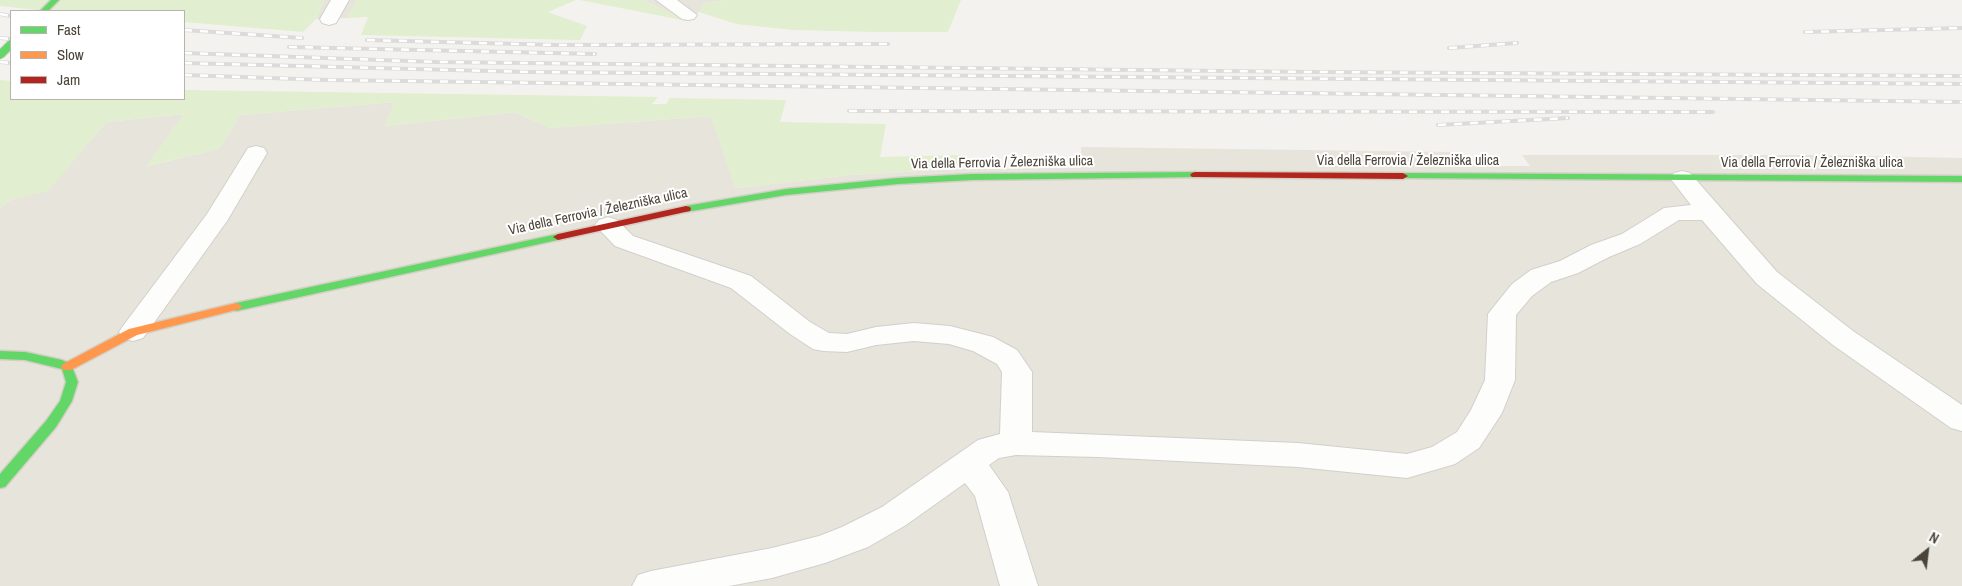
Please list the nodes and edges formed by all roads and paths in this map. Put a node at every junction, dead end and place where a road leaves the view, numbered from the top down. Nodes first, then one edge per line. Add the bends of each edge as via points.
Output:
1 (55, 0) edge
2 (340, 0) edge
3 (665, 0) edge
4 (45, 10) edge
5 (688, 15) dead end
6 (329, 19) dead end
7 (10, 45) edge
8 (0, 55) edge
9 (256, 154) dead end
10 (1682, 178) junction
11 (1962, 179) edge
12 (1708, 212) junction
13 (608, 225) junction
14 (133, 332) junction
15 (0, 355) edge
16 (67, 367) junction
17 (1962, 420) edge
18 (1016, 443) junction
19 (970, 463) junction
20 (0, 483) edge
21 (651, 586) edge
22 (1019, 586) edge

1 - 4 street
2 - 6 street
3 - 5 street
7 - 8 street, bridge
9 - 14 street via 218,216
10 - 11 street, Via della Ferrovia / Železniška ulica
10 - 12 street
10 - 13 street, Via della Ferrovia / Železniška ulica via 972,177 786,192
12 - 17 street via 1766,278 1843,338
12 - 18 street via 1673,213 1631,239 1569,268 1542,276 1522,290 1502,314 1500,380 1486,413 1468,440 1443,456 1407,466 1298,455
13 - 14 street, Via della Ferrovia / Železniška ulica
13 - 18 street via 624,241 741,282 823,342 846,343 914,332 950,335 983,344 1007,357 1017,372
14 - 16 street, Via della Ferrovia / Železniška ulica
15 - 16 street via 24,356
16 - 20 street via 72,382 66,401 52,424
18 - 19 street via 990,448
19 - 21 street via 894,516 826,549 772,563
19 - 22 street via 991,492

